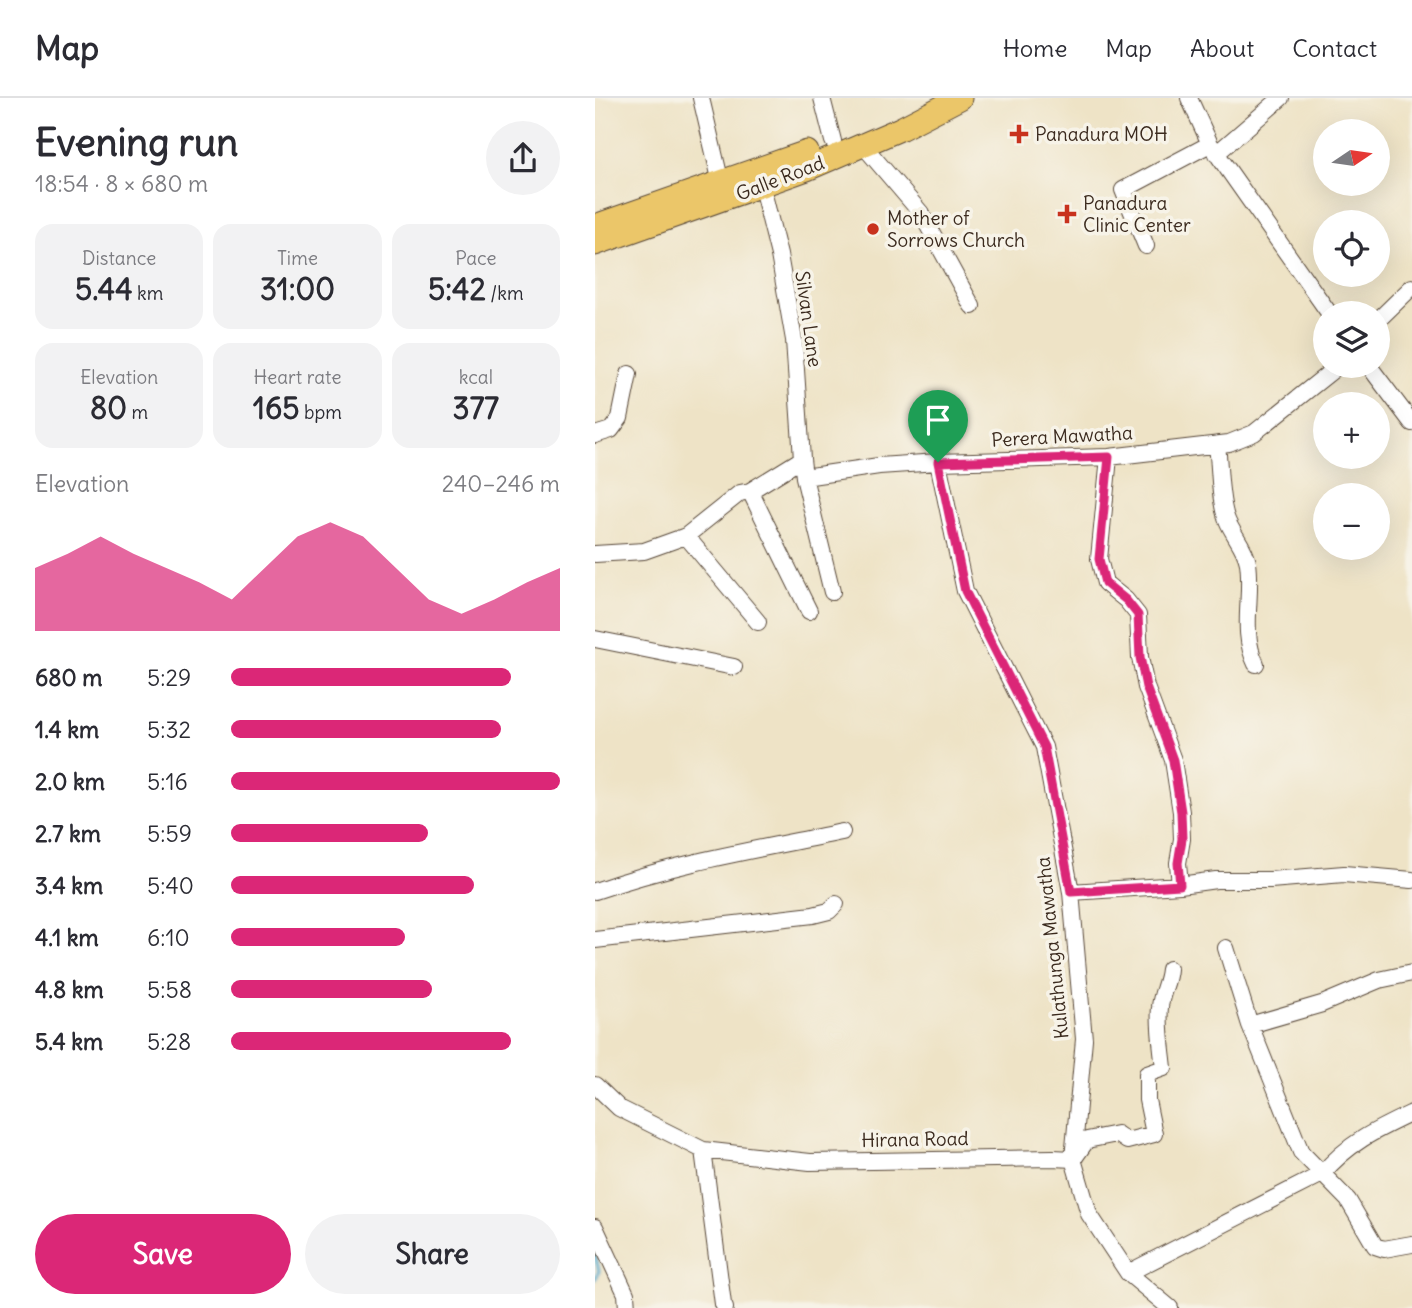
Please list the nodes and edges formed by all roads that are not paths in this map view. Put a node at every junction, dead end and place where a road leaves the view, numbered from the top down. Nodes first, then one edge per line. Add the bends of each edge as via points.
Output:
1 (701, 98) edge
2 (822, 98) edge
3 (928, 98) edge
4 (960, 98) edge
5 (1189, 98) edge
6 (1281, 98) edge
7 (833, 141) junction
8 (863, 145) junction
9 (1213, 149) junction
10 (760, 179) junction
11 (721, 183) junction
12 (595, 226) edge
13 (595, 244) edge
14 (1146, 246) dead end
15 (1412, 287) edge
16 (1321, 301) edge
17 (972, 306) dead end
18 (1390, 308) edge
19 (629, 374) dead end
20 (1323, 378) edge
21 (1378, 378) edge
22 (1412, 423) edge
23 (595, 435) edge
24 (1217, 445) junction
25 (1109, 457) junction
26 (802, 459) junction
27 (938, 462) junction
28 (804, 477) junction
29 (751, 491) junction
30 (686, 537) junction
31 (595, 554) edge
32 (832, 592) dead end
33 (809, 611) dead end
34 (758, 622) dead end
35 (595, 639) edge
36 (1256, 664) dead end
37 (734, 667) dead end
38 (842, 832) dead end
39 (1412, 880) edge
40 (1180, 885) junction
41 (595, 891) edge
42 (1071, 892) junction
43 (836, 904) dead end
44 (595, 940) edge
45 (1226, 948) dead end
46 (1169, 969) dead end
47 (1412, 973) edge
48 (1250, 1025) junction
49 (595, 1085) edge
50 (1412, 1113) edge
51 (703, 1150) junction
52 (1073, 1159) junction
53 (1322, 1174) junction
54 (595, 1227) edge
55 (1412, 1244) edge
56 (1128, 1273) junction
57 (627, 1308) edge
58 (725, 1308) edge
59 (1170, 1308) edge

1 - 11 street
2 - 7 street
3 - 7 highway, Galle Road
4 - 8 highway, Galle Road
5 - 9 street
6 - 9 street
7 - 10 highway, Galle Road
8 - 10 highway, Galle Road
8 - 17 street via 921,213
9 - 14 street via 1123,190
9 - 16 street
10 - 11 highway, Galle Road
10 - 13 highway, Galle Road
10 - 26 street, Silvan Lane via 794,340
11 - 12 highway, Galle Road
15 - 18 street
19 - 23 street via 620,418 611,430
20 - 24 street, Perera Mawatha via 1254,433
21 - 22 street
24 - 25 street, Perera Mawatha
24 - 36 street via 1227,521 1248,560 1249,650
25 - 27 street, Perera Mawatha
25 - 40 street via 1099,559 1105,583 1138,615 1146,687 1173,760 1181,812
26 - 28 street
26 - 29 street
27 - 28 street, Perera Mawatha
27 - 42 street, Kulathunga Mawatha via 965,591 1044,747
28 - 32 street
29 - 30 street via 740,493
29 - 33 street
30 - 31 street via 645,551
30 - 34 street
35 - 37 street
38 - 41 street via 686,864
39 - 40 street via 1344,874
40 - 42 street
42 - 52 street, Kulathunga Mawatha via 1084,1038
43 - 44 street via 813,915
45 - 48 street
46 - 52 street via 1160,1010 1164,1068 1147,1074 1154,1134 1127,1141 1117,1134 1087,1140
47 - 48 street
48 - 53 street via 1301,1152
49 - 51 street, Hirana Road via 619,1108
50 - 53 street via 1339,1153
51 - 52 street, Hirana Road via 810,1162
51 - 58 street
52 - 56 street via 1089,1214
53 - 55 street via 1348,1200 1375,1246
53 - 56 street
54 - 57 street via 626,1294
56 - 59 street

